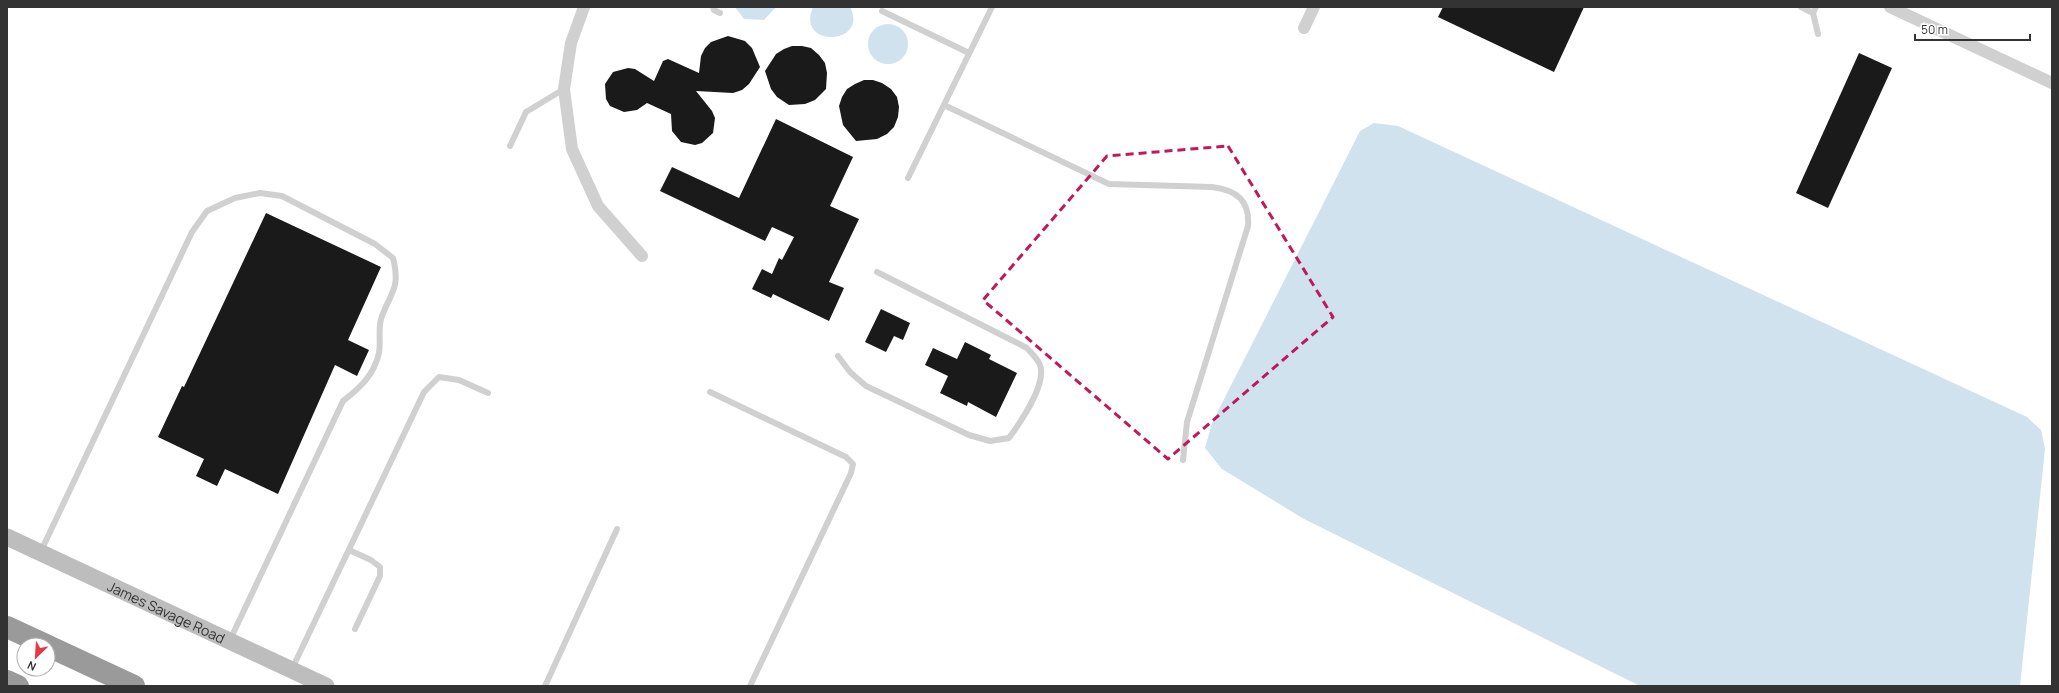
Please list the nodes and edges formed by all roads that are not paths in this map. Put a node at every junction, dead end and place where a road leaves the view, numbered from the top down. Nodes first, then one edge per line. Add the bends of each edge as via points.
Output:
1 (584, 7) edge
2 (713, 7) edge
3 (992, 7) edge
4 (1314, 7) edge
5 (1801, 7) edge
6 (1890, 7) edge
7 (1814, 10) edge
8 (882, 11) dead end
9 (720, 13) dead end
10 (1304, 28) dead end
11 (1818, 34) dead end
12 (969, 53) junction
13 (2052, 83) edge
14 (564, 90) junction
15 (944, 105) junction
16 (510, 146) dead end
17 (908, 178) dead end
18 (642, 256) dead end
19 (877, 272) dead end
20 (838, 356) dead end
21 (710, 392) dead end
22 (488, 393) dead end
23 (1183, 460) dead end
24 (617, 529) dead end
25 (7, 537) edge
26 (349, 550) junction
27 (40, 553) junction
28 (7, 627) edge
29 (355, 629) dead end
30 (29, 637) edge
31 (230, 640) junction
32 (56, 649) edge
33 (292, 669) junction
34 (7, 681) edge
35 (18, 686) edge
36 (134, 686) edge
37 (326, 686) edge
38 (544, 686) edge
39 (750, 686) edge

1 - 14 street via 570,43
2 - 9 lane
3 - 12 lane
4 - 10 street
5 - 7 lane
6 - 13 street
7 - 11 lane
8 - 12 lane
12 - 15 lane
14 - 16 lane via 526,112
14 - 18 street via 572,149 598,206
15 - 17 lane
15 - 23 lane via 1109,184 1212,187 1226,189 1241,198 1249,213 1248,226 1187,422
19 - 20 lane via 1027,348 1040,366 1040,384 1022,421 1009,438 990,441 969,434 866,386 850,372
21 - 39 lane via 846,457 853,464
22 - 26 lane via 459,380 439,377 424,392
24 - 38 lane
25 - 27 street, James Savage Road
26 - 29 lane via 380,566 380,576
26 - 33 lane
27 - 31 street, James Savage Road
27 - 31 lane via 192,232 207,211 234,198 260,193 282,196 375,244 393,258 396,270 395,290 381,319 379,352 367,381 343,401
28 - 30 highway
31 - 33 street, James Savage Road
32 - 36 highway
33 - 37 street, James Savage Road
34 - 35 highway

